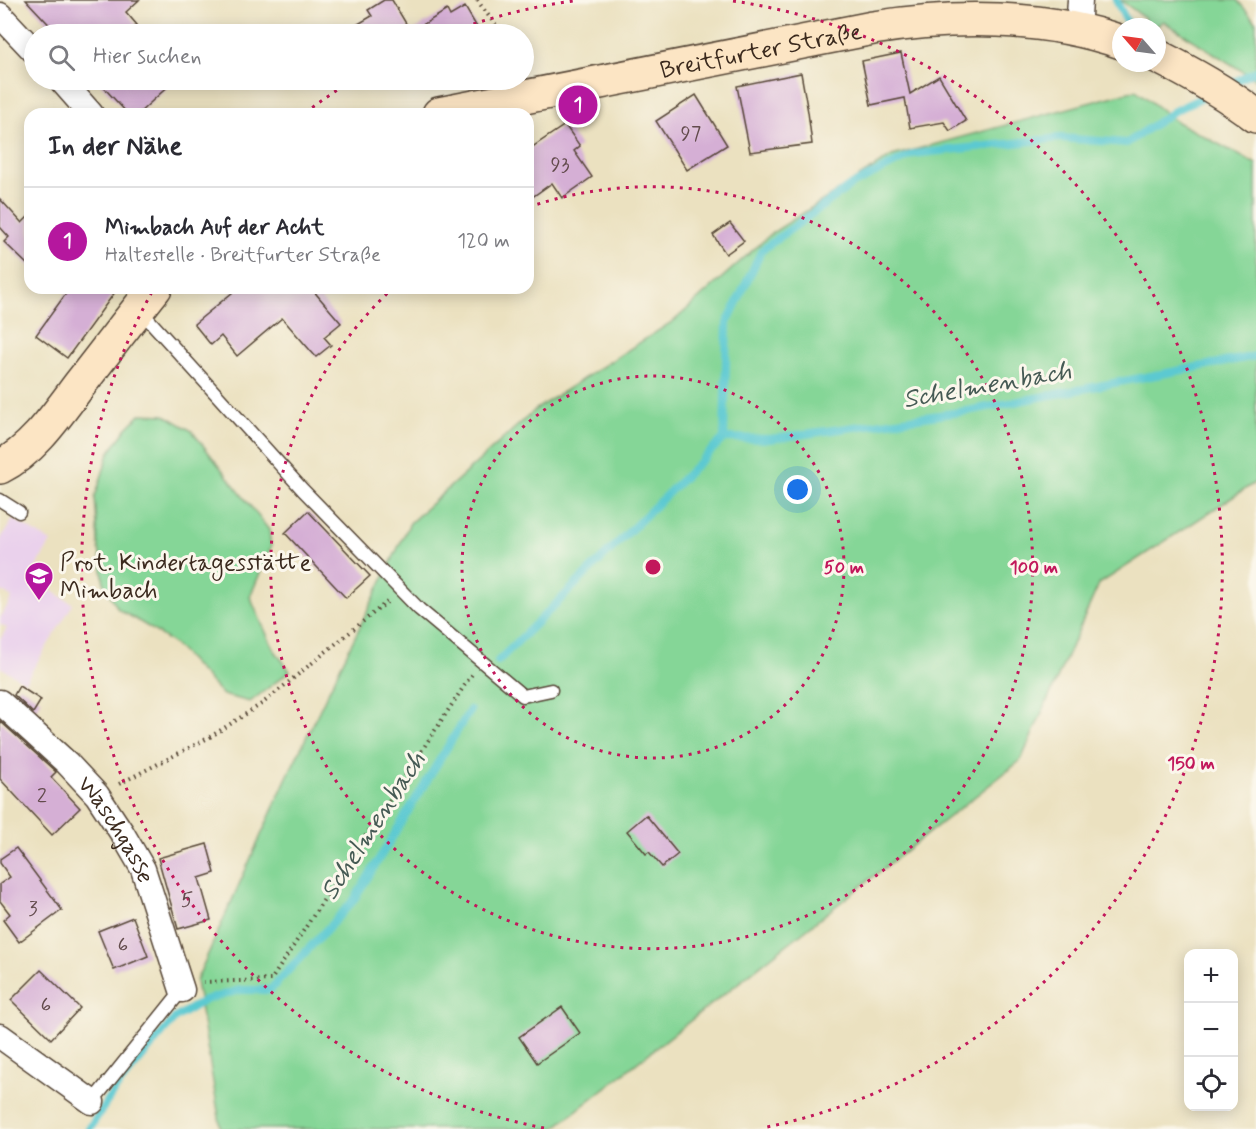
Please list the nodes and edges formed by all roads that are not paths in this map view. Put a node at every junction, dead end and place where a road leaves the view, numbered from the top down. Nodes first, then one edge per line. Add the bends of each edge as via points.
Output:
1 (0, 15) edge
2 (1079, 15) edge
3 (1112, 36) edge
4 (24, 40) edge
5 (1166, 60) edge
6 (70, 90) edge
7 (86, 108) edge
8 (469, 108) edge
9 (1245, 108) edge
10 (147, 298) edge
11 (0, 467) edge
12 (0, 500) edge
13 (19, 512) dead end
14 (551, 690) dead end
15 (0, 702) edge
16 (181, 986) joint
17 (0, 1036) edge
18 (92, 1102) joint

1 - 4 street
2 - 3 main road, Breitfurter Straße
2 - 8 main road, Breitfurter Straße via 1038,24 918,21
5 - 9 main road
6 - 7 street
10 - 11 main road via 30,445
10 - 14 lane via 303,489 419,609 523,696
12 - 13 lane
15 - 16 street, Waschgasse via 97,795 122,832 143,869
16 - 18 lane
17 - 18 street

